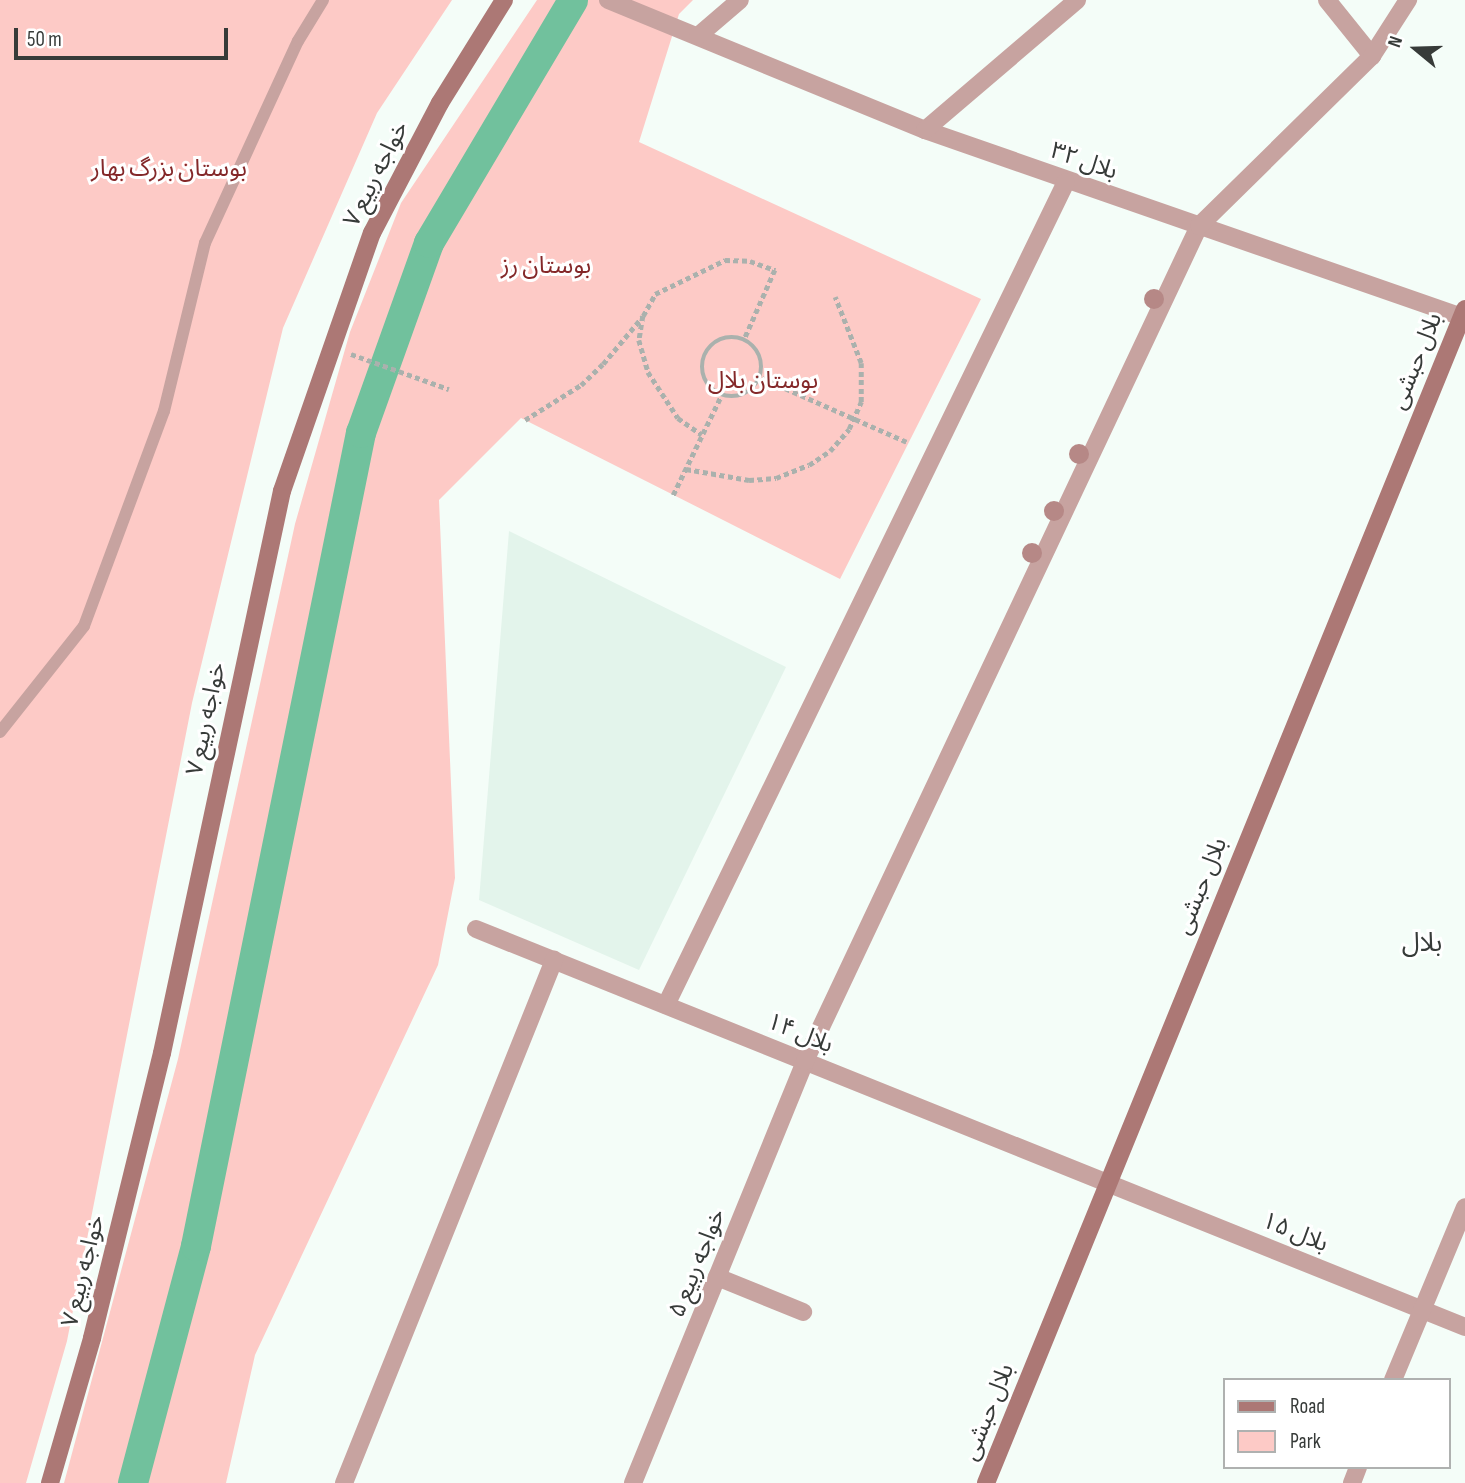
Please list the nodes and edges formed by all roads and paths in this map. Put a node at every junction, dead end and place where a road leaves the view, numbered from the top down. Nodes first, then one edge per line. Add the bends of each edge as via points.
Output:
1 (323, 0) edge
2 (505, 0) edge
3 (740, 0) edge
4 (1077, 0) edge
5 (1326, 0) edge
6 (1408, 0) edge
7 (613, 2) edge
8 (698, 36) junction
9 (1372, 56) junction
10 (925, 130) junction
11 (1066, 182) junction
12 (1199, 226) junction
13 (835, 297) dead end
14 (1464, 315) edge
15 (643, 316) junction
16 (745, 338) junction
17 (367, 360) dead end
18 (762, 378) junction
19 (449, 389) dead end
20 (721, 396) junction
21 (854, 418) junction
22 (525, 420) dead end
23 (702, 435) junction
24 (907, 442) dead end
25 (686, 469) junction
26 (673, 495) dead end
27 (0, 732) edge
28 (476, 929) dead end
29 (554, 960) junction
30 (666, 1006) junction
31 (805, 1061) junction
32 (1106, 1182) junction
33 (1465, 1207) edge
34 (717, 1277) junction
35 (1422, 1309) junction
36 (803, 1312) dead end
37 (1465, 1327) edge
38 (1394, 1378) edge
39 (50, 1483) edge
40 (344, 1483) edge
41 (633, 1483) edge
42 (986, 1483) edge

1 - 27 lane via 298,41 205,243 164,411 84,626
2 - 39 street, خواجه ربیع ۷ via 440,103 372,233 282,491 162,1053 92,1338
3 - 8 street
4 - 10 street
5 - 9 street
6 - 9 street
7 - 8 street, بلال ۳۲
8 - 10 street, بلال ۳۲
9 - 12 street
10 - 11 street, بلال ۳۲
11 - 12 street, بلال ۳۲
11 - 30 street
12 - 14 street, بلال ۳۲
12 - 31 street, خواجه ربیع ۵
13 - 21 path via 861,363 861,402
14 - 32 street, بلال حبشی
15 - 16 path via 655,294 694,271 724,260 750,261 775,270
15 - 22 path via 581,384
15 - 23 path via 639,340 652,381 678,418
16 - 18 path via 761,354
16 - 20 path via 721,337 703,354 703,378
17 - 19 path
18 - 20 path via 745,396
18 - 21 path
20 - 23 path
21 - 24 path
21 - 25 path via 831,451 776,478 749,480
23 - 25 path
25 - 26 path
28 - 29 street, بلال ۱۴
29 - 30 street, بلال ۱۴
29 - 40 street
30 - 31 street, بلال ۱۴
31 - 32 street, بلال ۱۴
31 - 34 street, خواجه ربیع ۵
32 - 35 street, بلال ۱۵
32 - 42 street, بلال حبشی
33 - 35 street
34 - 36 street
34 - 41 street, خواجه ربیع ۵
35 - 37 street, بلال ۱۵
35 - 38 street

